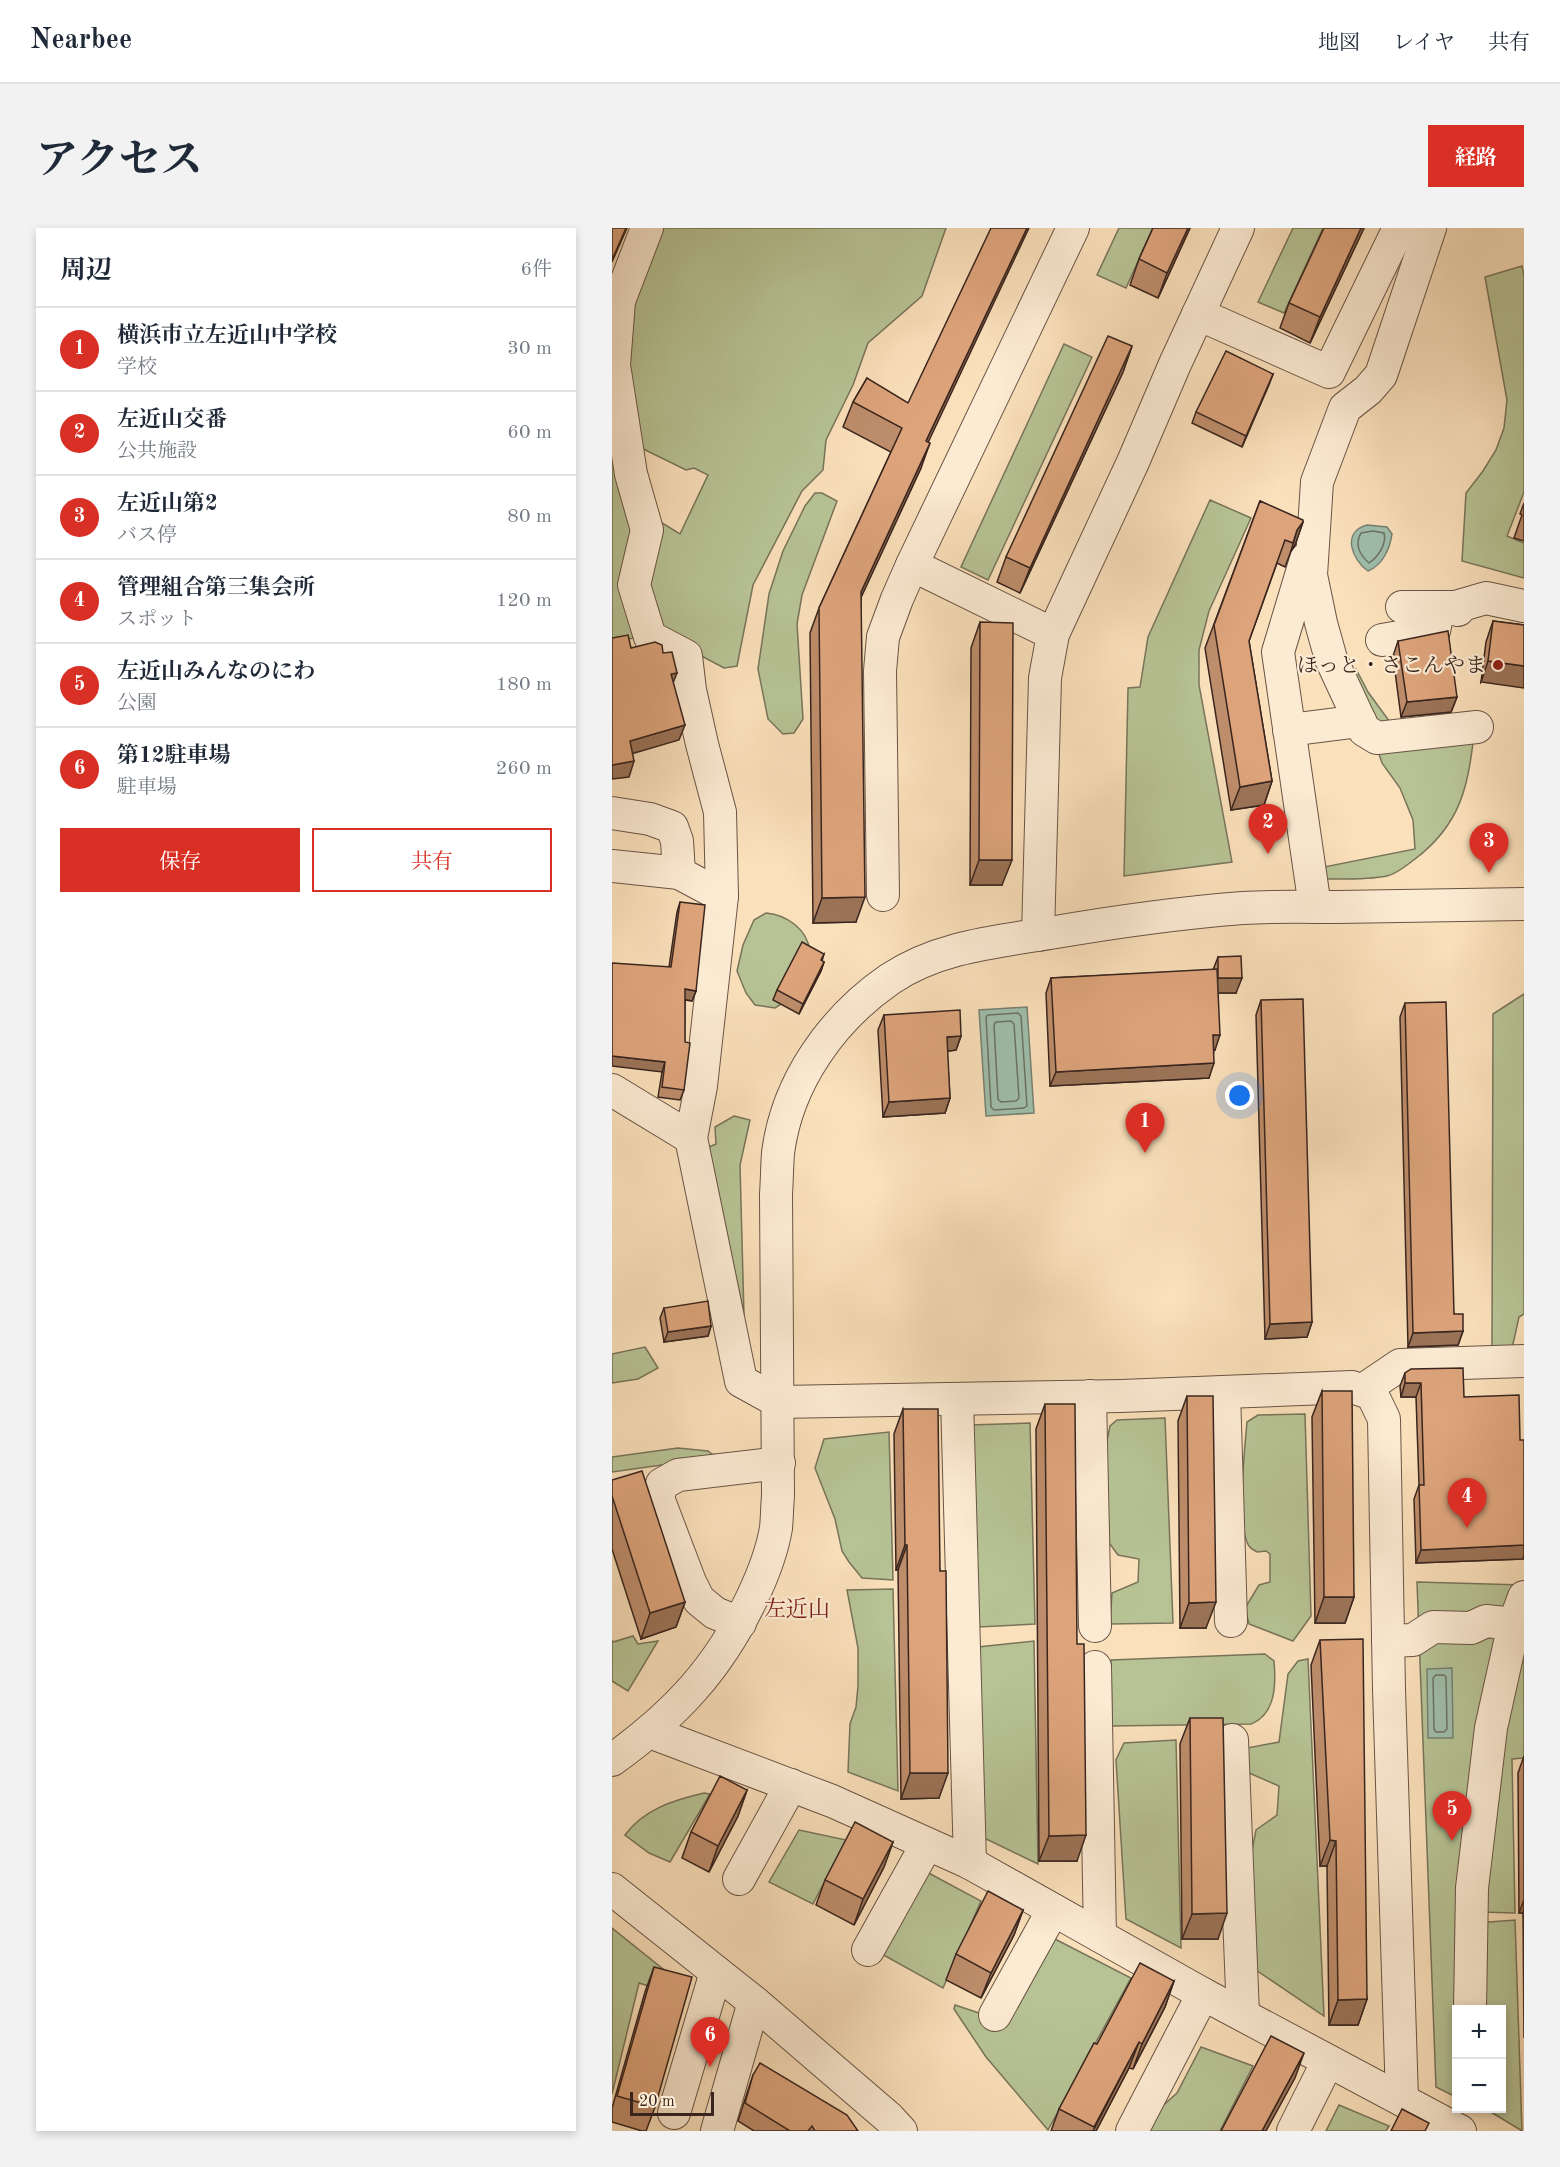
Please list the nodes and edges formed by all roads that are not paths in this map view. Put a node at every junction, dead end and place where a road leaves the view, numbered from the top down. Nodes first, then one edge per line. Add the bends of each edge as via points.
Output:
1 (648, 228) edge
2 (1073, 228) edge
3 (1238, 228) edge
4 (1399, 228) edge
5 (1430, 228) edge
6 (1198, 314) junction
7 (613, 353) edge
8 (1314, 535) junction
9 (912, 565) junction
10 (1524, 606) edge
11 (1402, 607) dead end
12 (1459, 613) junction
13 (1053, 634) junction
14 (1382, 640) dead end
15 (1360, 722) junction
16 (1477, 727) dead end
17 (1289, 730) junction
18 (612, 813) edge
19 (612, 866) edge
20 (679, 873) junction
21 (883, 895) dead end
22 (722, 896) junction
23 (1524, 904) edge
24 (1315, 907) junction
25 (1038, 935) junction
26 (612, 1090) edge
27 (691, 1138) junction
28 (1524, 1361) edge
29 (1363, 1390) junction
30 (1224, 1392) junction
31 (1090, 1396) junction
32 (957, 1399) junction
33 (779, 1402) junction
34 (779, 1463) junction
35 (1519, 1610) edge
36 (1231, 1621) dead end
37 (740, 1623) junction
38 (1095, 1626) dead end
39 (1388, 1641) junction
40 (1095, 1667) dead end
41 (650, 1732) junction
42 (1232, 1740) dead end
43 (614, 1751) edge
44 (791, 1785) junction
45 (927, 1844) junction
46 (970, 1863) junction
47 (739, 1879) dead end
48 (612, 1889) edge
49 (1053, 1910) junction
50 (1100, 1936) junction
51 (868, 1950) dead end
52 (716, 1972) junction
53 (1203, 1994) junction
54 (754, 2002) junction
55 (1470, 2005) edge
56 (995, 2015) dead end
57 (1243, 2015) junction
58 (1328, 2061) junction
59 (1402, 2099) junction
60 (674, 2113) dead end
61 (1467, 2113) edge
62 (717, 2131) edge
63 (901, 2131) edge
64 (1132, 2131) edge
65 (1293, 2131) edge
66 (1461, 2131) edge

1 - 7 street via 619,301
2 - 9 street
3 - 6 street
4 - 6 street via 1329,372
5 - 8 street via 1381,375 1345,408 1317,482
6 - 13 street
7 - 22 street via 631,474 647,530 634,585 650,637 686,656 690,690 720,812
8 - 15 street via 1311,575 1321,623 1331,659
8 - 17 street via 1278,652
9 - 13 street
9 - 21 street via 883,637 880,671
10 - 12 street via 1486,598
11 - 12 street
12 - 14 street via 1438,612 1434,631
13 - 25 street via 1045,678
15 - 16 street via 1364,730 1377,738
15 - 17 street
17 - 24 street
18 - 20 street via 672,827
19 - 20 street
20 - 22 street
22 - 27 street via 701,1086
23 - 24 street
24 - 25 street via 1150,916
25 - 33 street via 956,949 891,979 858,1004 830,1033 805,1072 788,1111 778,1152
26 - 27 street
27 - 33 street via 741,1381
28 - 29 street via 1400,1365
29 - 30 street via 1352,1387
29 - 39 street via 1372,1394 1384,1419
30 - 31 street
30 - 36 street
31 - 32 street
31 - 38 street
32 - 33 street
32 - 46 street
33 - 34 street
34 - 37 street via 776,1529 761,1580
34 - 37 street via 678,1475 663,1484 658,1498 699,1599 716,1613
35 - 39 street via 1471,1628 1433,1627 1413,1640
35 - 55 street via 1491,1728 1473,1877
37 - 41 street via 716,1663 684,1701
39 - 59 street
40 - 50 street
41 - 43 street
41 - 44 street
42 - 57 street
44 - 45 street
44 - 47 street
45 - 46 street
45 - 51 street
46 - 49 street
48 - 52 street
49 - 50 street
49 - 56 street
50 - 53 street
52 - 54 street
52 - 60 street
53 - 57 street
53 - 64 street
54 - 62 street
54 - 63 street
57 - 58 street
58 - 59 street
58 - 65 street
59 - 66 street
61 - 66 street

